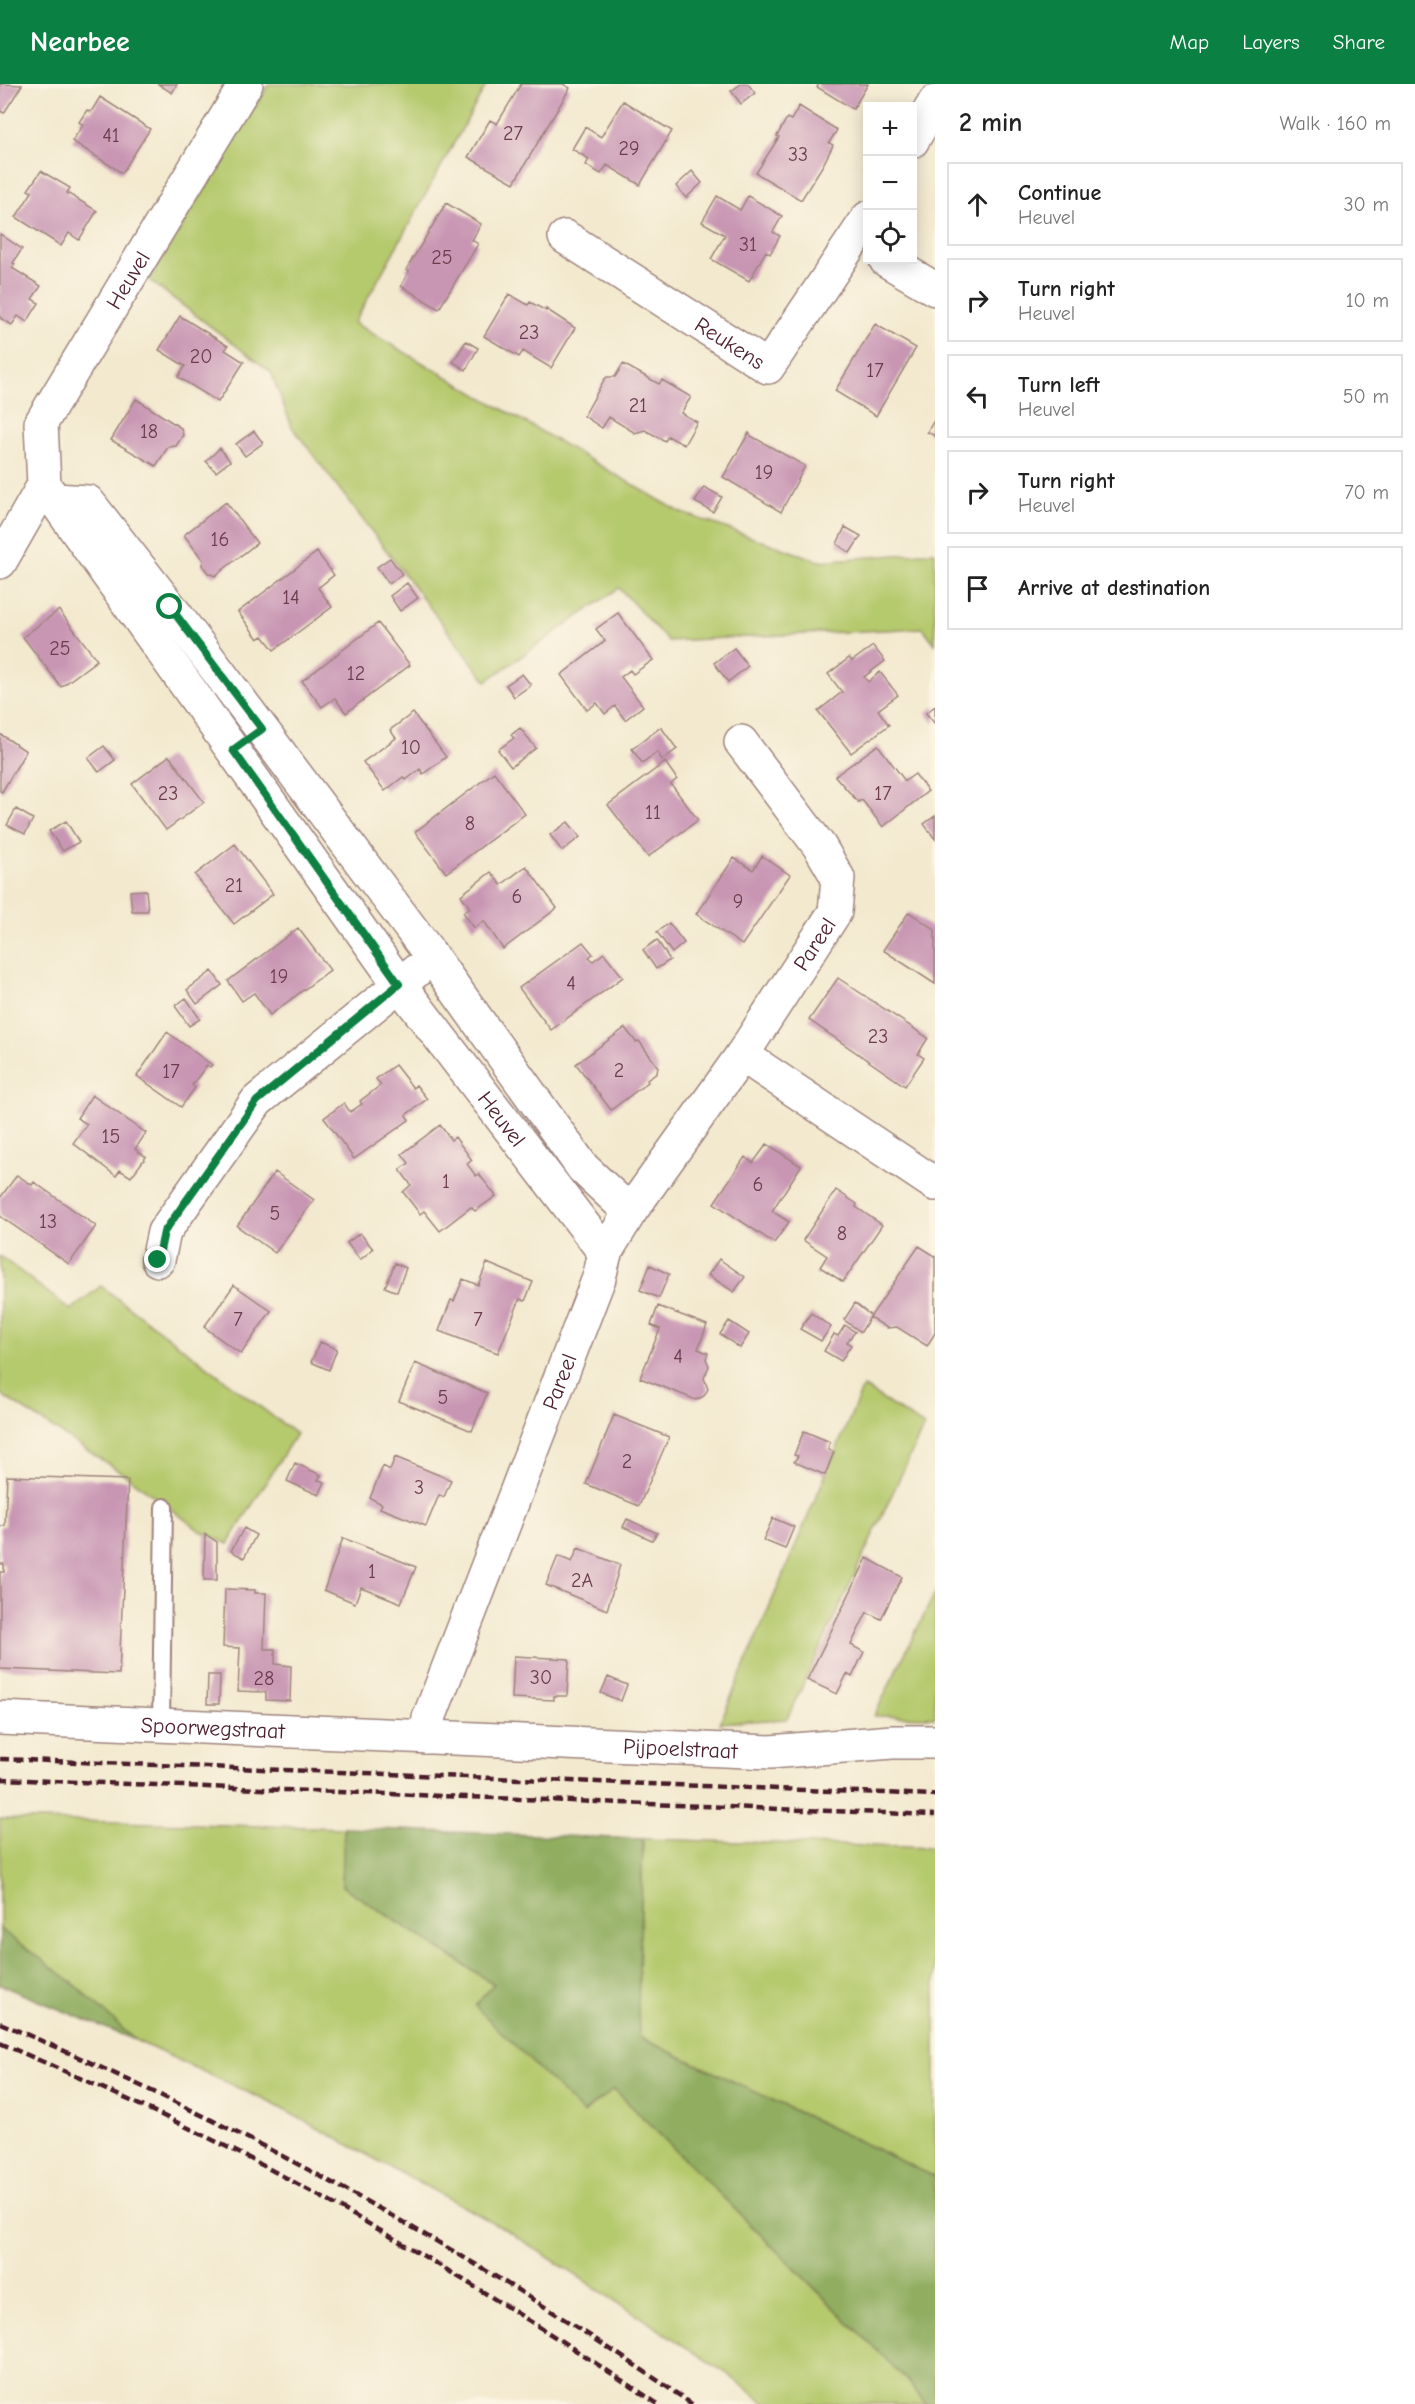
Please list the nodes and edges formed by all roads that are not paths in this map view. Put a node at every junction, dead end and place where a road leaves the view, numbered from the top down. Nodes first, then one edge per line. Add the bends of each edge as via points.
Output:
1 (246, 84) edge
2 (935, 102) edge
3 (917, 133) edge
4 (863, 236) edge
5 (565, 237) dead end
6 (893, 264) edge
7 (935, 289) edge
8 (49, 493) junction
9 (0, 562) edge
10 (262, 729) junction
11 (741, 742) dead end
12 (233, 750) junction
13 (434, 958) junction
14 (399, 984) junction
15 (742, 1055) junction
16 (935, 1184) edge
17 (630, 1212) junction
18 (605, 1253) junction
19 (158, 1260) dead end
20 (164, 1507) dead end
21 (0, 1718) edge
22 (161, 1724) junction
23 (426, 1737) junction
24 (935, 1742) edge

1 - 8 street, Heuvel via 41,423
2 - 3 street
4 - 5 street, Reukens via 768,367
6 - 7 street
8 - 9 street
8 - 10 street, Heuvel via 88,502
8 - 12 street, Heuvel
10 - 12 street
10 - 13 street, Heuvel
11 - 15 street, Pareel via 820,847 838,878 835,912
12 - 14 street, Heuvel
13 - 14 street
13 - 17 street, Heuvel via 583,1168
14 - 18 street, Heuvel
14 - 19 street via 257,1101 164,1232
15 - 16 street
15 - 17 street, Pareel
17 - 18 street, Pareel
18 - 23 street, Pareel via 599,1278 429,1718
20 - 22 lane
21 - 22 street, Spoorwegstraat
22 - 23 street, Spoorwegstraat
23 - 24 street, Pijpoelstraat via 770,1752

